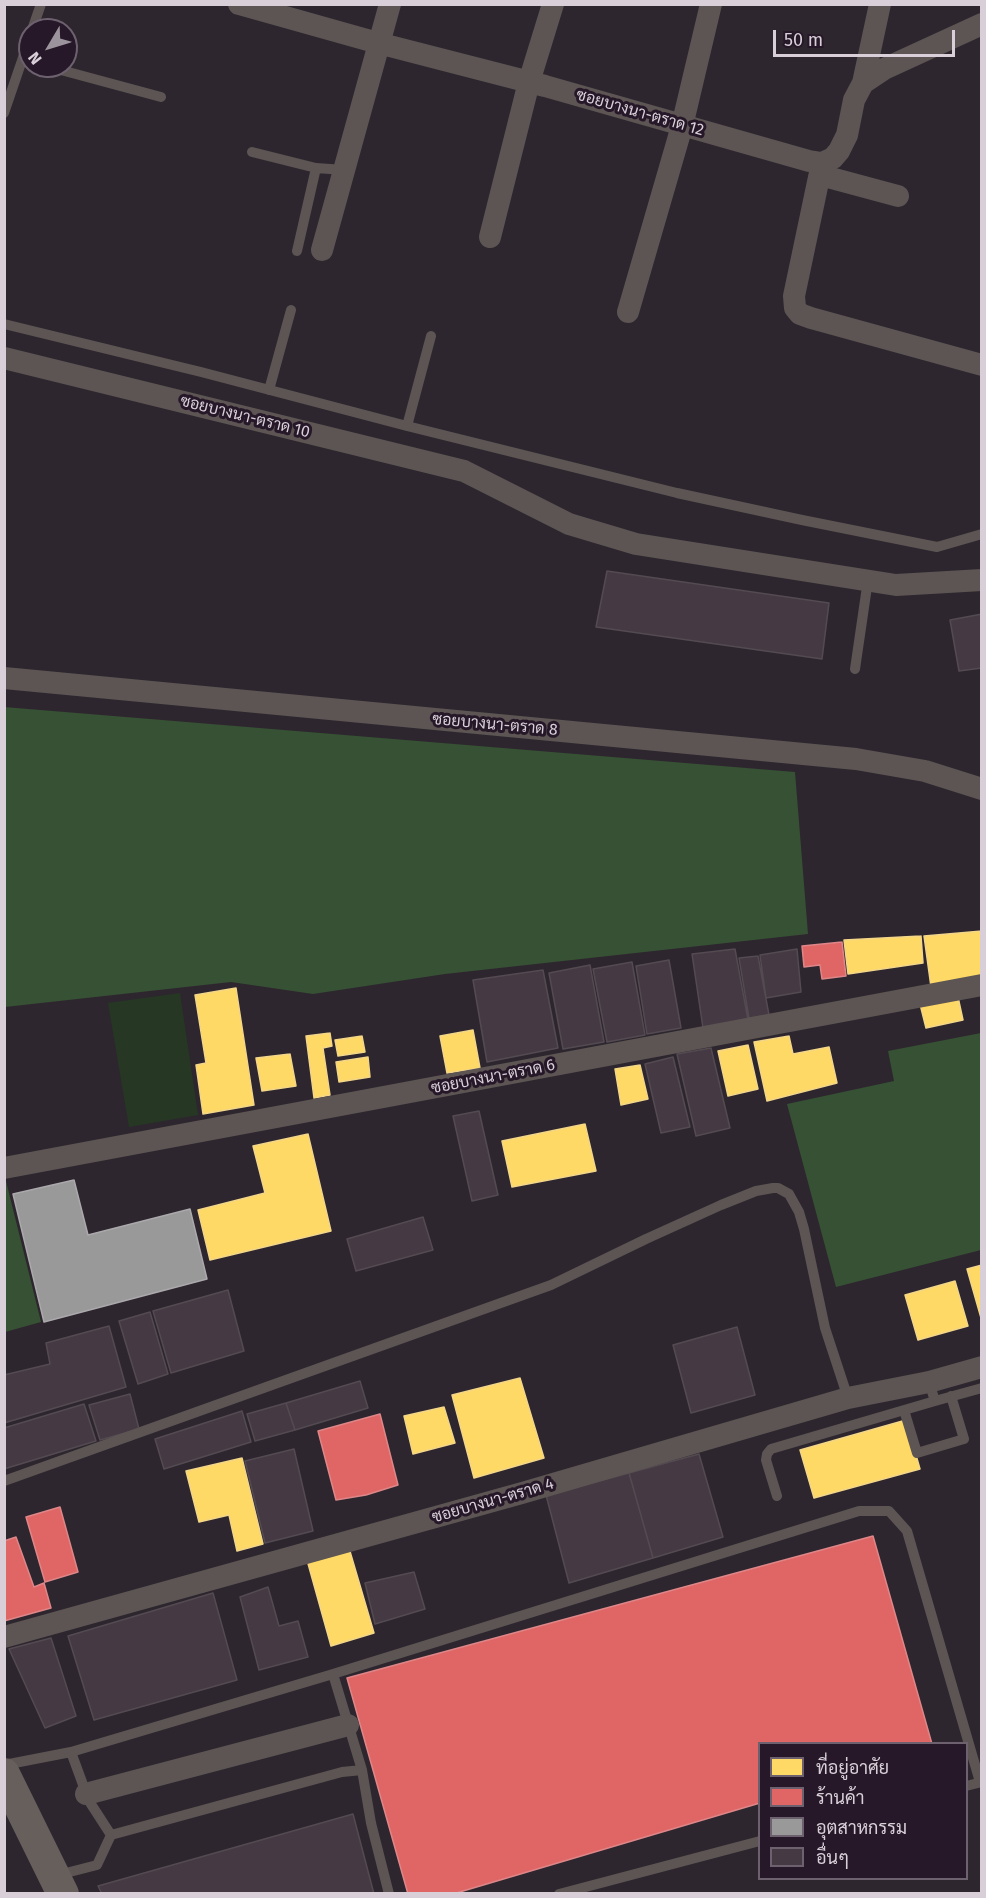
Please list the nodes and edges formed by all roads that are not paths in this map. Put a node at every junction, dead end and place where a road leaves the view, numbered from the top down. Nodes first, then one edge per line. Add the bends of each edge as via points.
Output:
1 (239, 4) edge
2 (390, 4) edge
3 (553, 4) edge
4 (711, 4) edge
5 (880, 4) edge
6 (981, 24) edge
7 (378, 43) junction
8 (78, 75) edge
9 (19, 78) edge
10 (529, 82) junction
11 (863, 83) junction
12 (161, 97) dead end
13 (4, 113) edge
14 (682, 126) junction
15 (252, 152) dead end
16 (316, 168) junction
17 (821, 169) junction
18 (344, 170) junction
19 (898, 196) dead end
20 (490, 237) dead end
21 (322, 250) dead end
22 (297, 251) dead end
23 (291, 310) dead end
24 (628, 312) dead end
25 (4, 324) edge
26 (431, 336) dead end
27 (4, 358) edge
28 (981, 365) edge
29 (269, 390) junction
30 (407, 426) junction
31 (981, 534) edge
32 (868, 580) junction
33 (981, 580) edge
34 (855, 669) dead end
35 (4, 678) edge
36 (981, 789) edge
37 (981, 986) edge
38 (4, 1168) edge
39 (981, 1367) edge
40 (981, 1388) edge
41 (932, 1391) junction
42 (951, 1396) junction
43 (848, 1398) junction
44 (904, 1410) junction
45 (4, 1481) edge
46 (777, 1496) dead end
47 (4, 1637) edge
48 (333, 1674) junction
49 (348, 1725) junction
50 (71, 1752) junction
51 (4, 1764) edge
52 (362, 1770) junction
53 (4, 1774) edge
54 (981, 1782) edge
55 (86, 1794) junction
56 (111, 1834) junction
57 (758, 1841) edge
58 (59, 1885) edge
59 (389, 1893) edge
60 (559, 1893) edge

1 - 7 street, ซอยบางนา-ตราด 12
2 - 7 street
3 - 10 street
4 - 14 street
5 - 11 street
6 - 11 street via 884,69
7 - 10 street, ซอยบางนา-ตราด 12
7 - 18 street
8 - 12 lane
9 - 13 lane
10 - 14 street, ซอยบางนา-ตราด 12
10 - 20 street
11 - 17 street via 847,135 839,151
14 - 17 street, ซอยบางนา-ตราด 12 via 799,159
14 - 24 street
15 - 16 lane
16 - 18 lane
16 - 22 lane
17 - 19 street, ซอยบางนา-ตราด 12
17 - 28 street via 794,296 795,308 800,314
18 - 21 street
23 - 29 lane
25 - 29 lane
26 - 30 lane
27 - 32 street, ซอยบางนา-ตราด 10 via 464,471 569,524 636,544
29 - 30 lane
30 - 31 lane via 677,493 937,547
32 - 33 street, ซอยบางนา-ตราด 10 via 896,585
32 - 34 lane
35 - 36 street, ซอยบางนา-ตราด 8 via 856,759 925,771
37 - 38 street, ซอยบางนา-ตราด 6
39 - 41 street, ซอยบางนา-ตราด 4
40 - 42 lane
41 - 42 lane
41 - 43 street, ซอยบางนา-ตราด 4
41 - 44 lane
42 - 44 lane via 964,1439 917,1453
43 - 45 lane via 825,1328 799,1212 789,1194 772,1188 722,1205 551,1285
43 - 47 street, ซอยบางนา-ตราด 4
44 - 46 lane via 771,1449 766,1460
48 - 49 lane
48 - 50 lane
48 - 54 lane via 859,1511 889,1511 908,1531
49 - 52 lane
49 - 55 street
50 - 51 lane
50 - 55 lane
52 - 56 lane via 342,1772
52 - 59 lane
53 - 58 main road
55 - 56 lane
56 - 58 lane via 97,1865
57 - 60 lane

